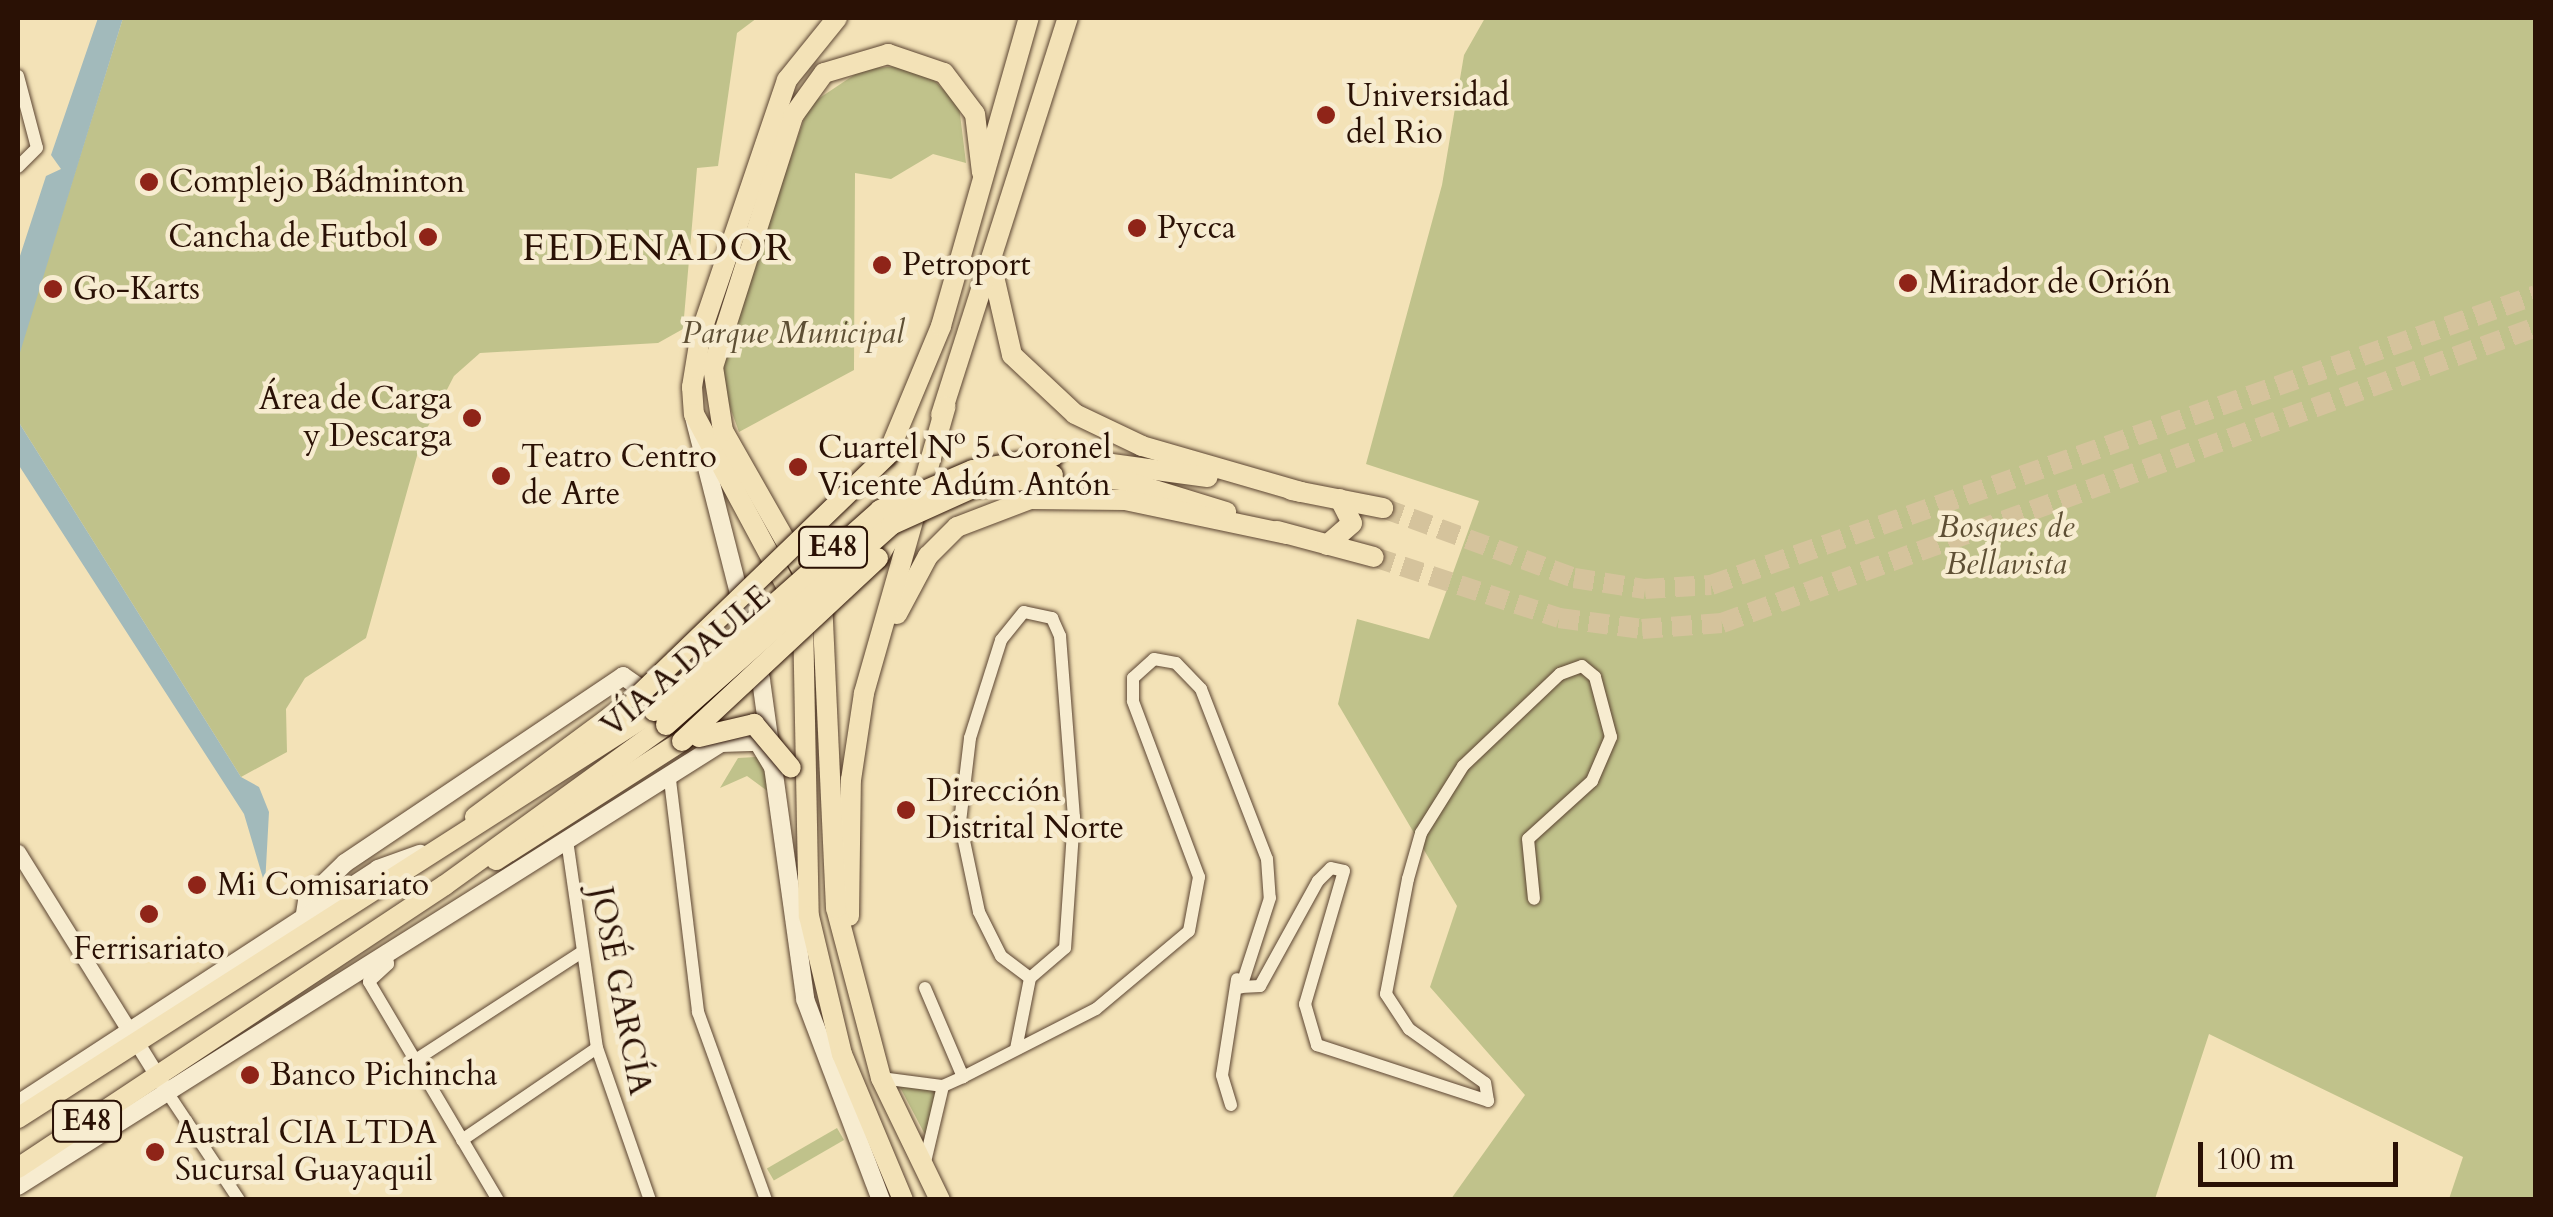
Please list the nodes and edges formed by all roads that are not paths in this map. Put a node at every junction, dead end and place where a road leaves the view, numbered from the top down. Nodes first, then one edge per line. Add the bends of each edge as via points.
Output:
1 (837, 18) edge
2 (1029, 18) edge
3 (1068, 18) edge
4 (18, 76) edge
5 (18, 167) edge
6 (982, 172) junction
7 (993, 256) junction
8 (946, 406) junction
9 (694, 414) junction
10 (1053, 466) junction
11 (1301, 492) junction
12 (1340, 499) junction
13 (1383, 508) tunnel mouth
14 (1286, 534) junction
15 (1327, 544) junction
16 (1374, 556) tunnel mouth
17 (874, 660) junction
18 (660, 718) junction
19 (683, 743) junction
20 (783, 769) junction
21 (678, 774) junction
22 (463, 829) junction
23 (568, 847) junction
24 (18, 852) edge
25 (420, 854) junction
26 (445, 884) junction
27 (805, 886) junction
28 (1534, 898) dead end
29 (304, 920) junction
30 (386, 951) junction
31 (580, 954) junction
32 (1238, 977) junction
33 (852, 978) junction
34 (1030, 978) junction
35 (926, 988) dead end
36 (134, 1038) junction
37 (597, 1048) junction
38 (1016, 1049) junction
39 (414, 1061) junction
40 (963, 1077) junction
41 (881, 1078) junction
42 (165, 1082) junction
43 (943, 1086) junction
44 (18, 1104) edge
45 (1232, 1105) dead end
46 (18, 1118) edge
47 (462, 1140) junction
48 (924, 1170) junction
49 (22, 1184) edge
50 (239, 1200) edge
51 (498, 1200) edge
52 (650, 1200) edge
53 (766, 1200) edge
54 (881, 1200) edge
55 (903, 1200) edge
56 (940, 1200) edge

1 - 9 main road via 788,80 701,332
2 - 6 main road
3 - 7 main road
4 - 5 street via 37,148
6 - 22 main road, VÍA A DAULE, bridge via 921,386 887,456 636,698
6 - 33 main road via 975,114 944,73 888,54 824,73 794,116 715,346 724,431 822,604 831,865
7 - 8 main road
7 - 11 main road via 1004,340 1054,398 1118,437
8 - 17 main road
8 - 19 main road, VÍA A DAULE, bridge via 878,558
9 - 20 main road
9 - 27 main road via 803,618
10 - 11 main road, VÍA A DAULE / E48
10 - 14 main road, VÍA A DAULE / E48 via 1146,485
10 - 18 main road, VÍA A DAULE / E48, bridge via 973,488 891,525
11 - 12 main road, VÍA A DAULE / E48
12 - 13 main road, VÍA A DAULE / E48
12 - 15 main road via 1352,523
14 - 15 main road, VÍA A DAULE / E48
14 - 17 main road via 1104,497 1030,499 986,511 928,556
15 - 16 main road, VÍA A DAULE / E48
17 - 33 main road via 851,780
18 - 22 main road, VÍA A DAULE / E48
18 - 26 main road, VÍA A DAULE / E48
19 - 20 main road, bridge via 720,726 754,724
19 - 26 main road, VÍA A DAULE
20 - 21 main road, VÍA A DAULE via 766,749 740,738
20 - 27 main road
20 - 54 main road via 804,999
21 - 23 main road, VÍA A DAULE
21 - 29 main road via 689,738 636,678 623,676 345,863 306,900
21 - 53 street via 698,1012
22 - 25 main road, VÍA A DAULE / E48
23 - 30 main road, VÍA A DAULE
23 - 31 street, JOSÉ GARCÍA
24 - 36 street
25 - 29 main road, VÍA A DAULE via 389,862
25 - 36 main road, VÍA A DAULE / E48
26 - 42 main road, VÍA A DAULE / E48 via 177,1058
27 - 55 main road via 842,1054
28 - 32 street via 1528,840 1592,781 1611,737 1594,676 1582,666 1560,674 1463,766 1421,834 1408,879 1388,998 1409,1029 1484,1083 1486,1103 1314,1042 1305,1004 1340,867 1318,880 1260,986 1247,990
29 - 36 main road, VÍA A DAULE
30 - 39 street via 388,964 369,982
30 - 42 main road, VÍA A DAULE
31 - 37 street, JOSÉ GARCÍA
31 - 39 street
32 - 38 street via 1270,898 1267,859 1204,694 1176,662 1154,659 1133,678 1135,712 1199,877 1200,906 1172,951 1096,1009
32 - 45 street via 1222,1075
33 - 41 main road
34 - 34 street via 1065,948 1074,817 1060,636 1052,618 1024,612 1001,640 975,721 960,822 979,912 1001,956
34 - 38 street
35 - 40 street
36 - 42 street
36 - 44 main road, VÍA A DAULE / E48
36 - 46 main road, VÍA A DAULE / E48
37 - 47 street
37 - 52 street, JOSÉ GARCÍA
38 - 40 street
39 - 47 street
40 - 43 street
41 - 43 street
41 - 48 main road
42 - 49 main road, VÍA A DAULE / E48
42 - 50 street
43 - 48 street
47 - 51 street
48 - 56 main road

